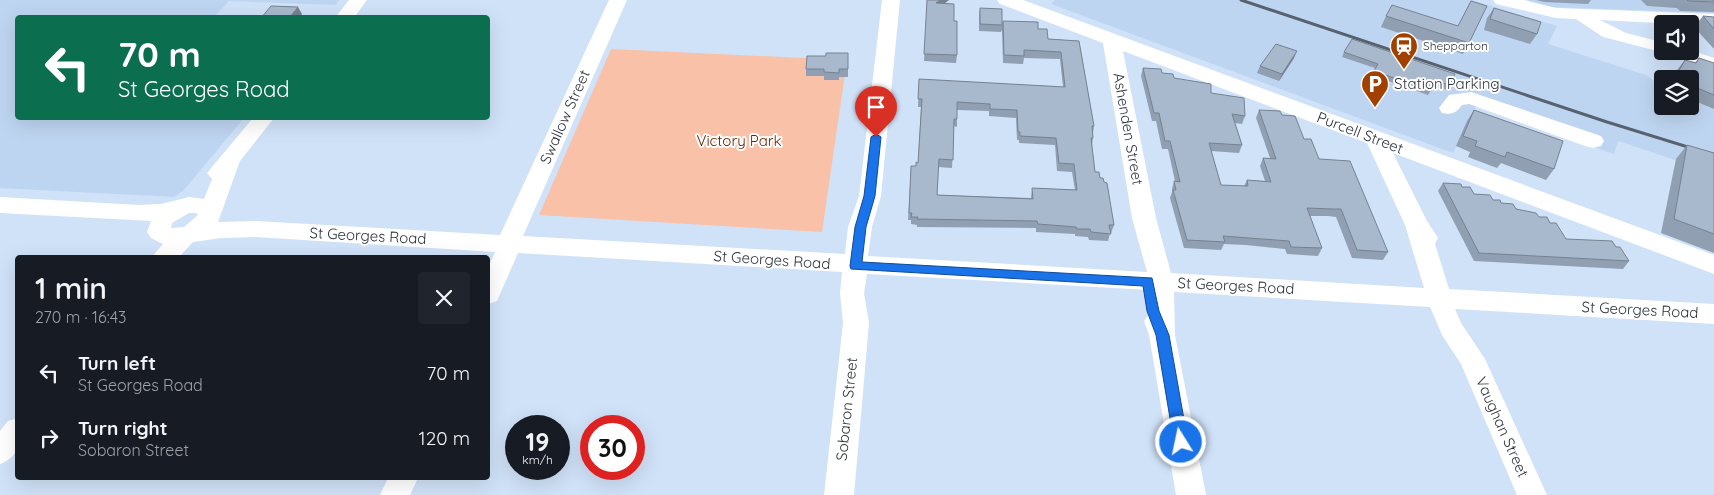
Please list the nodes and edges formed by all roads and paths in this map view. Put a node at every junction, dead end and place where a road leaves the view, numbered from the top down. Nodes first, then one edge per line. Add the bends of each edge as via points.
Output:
1 (358, 0) edge
2 (618, 0) edge
3 (891, 0) edge
4 (1006, 0) edge
5 (1502, 0) edge
6 (1627, 0) edge
7 (1518, 3) edge
8 (346, 15) edge
9 (1590, 15) junction
10 (1642, 17) junction
11 (1714, 20) edge
12 (1112, 40) junction
13 (1654, 46) edge
14 (1699, 59) edge
15 (1714, 64) edge
16 (1449, 108) dead end
17 (262, 120) edge
18 (1376, 140) junction
19 (1593, 141) dead end
20 (230, 161) junction
21 (0, 205) edge
22 (184, 207) junction
23 (210, 214) junction
24 (71, 218) junction
25 (120, 220) junction
26 (0, 222) edge
27 (254, 224) junction
28 (160, 233) junction
29 (188, 235) junction
30 (511, 238) junction
31 (150, 255) edge
32 (166, 255) edge
33 (863, 259) junction
34 (1714, 265) edge
35 (1153, 275) junction
36 (490, 289) edge
37 (1446, 293) junction
38 (1714, 302) edge
39 (1714, 314) edge
40 (15, 434) edge
41 (0, 451) edge
42 (402, 480) edge
43 (395, 495) edge
44 (838, 495) edge
45 (1191, 495) edge
46 (1532, 495) edge

1 - 8 street
2 - 30 street, Swallow Street
3 - 33 street, Sobaron Street via 870,196 872,227
4 - 12 street, Purcell Street
5 - 7 street
6 - 10 street
7 - 9 street via 1556,13
9 - 10 street
9 - 13 street via 1597,28 1607,34
10 - 11 street
12 - 18 street, Purcell Street
12 - 35 street, Ashenden Street via 1144,218 1153,243
14 - 15 street
16 - 19 street via 1456,99 1471,98
17 - 20 street
18 - 34 street, Purcell Street
18 - 37 street, Vaughan Street
20 - 22 street
20 - 23 street
21 - 24 street
22 - 23 street, St Georges Road via 203,206
22 - 25 street
22 - 28 street via 160,222
23 - 27 street, St Georges Road
23 - 29 street via 204,225
24 - 25 street
24 - 26 street
25 - 28 street
27 - 29 street, St Georges Road
27 - 30 street, St Georges Road
28 - 29 street, St Georges Road via 171,238
28 - 31 street
29 - 32 street
30 - 33 street, St Georges Road
30 - 36 street, Swallow Street
33 - 35 street, St Georges Road
33 - 44 street, Sobaron Street via 866,294 856,323
35 - 37 street, St Georges Road
35 - 45 street, Ashenden Street via 1153,311 1162,335
37 - 38 street, St Georges Road
37 - 39 street, St Georges Road
37 - 46 street, Vaughan Street via 1451,328 1472,359
40 - 41 street
42 - 43 street

